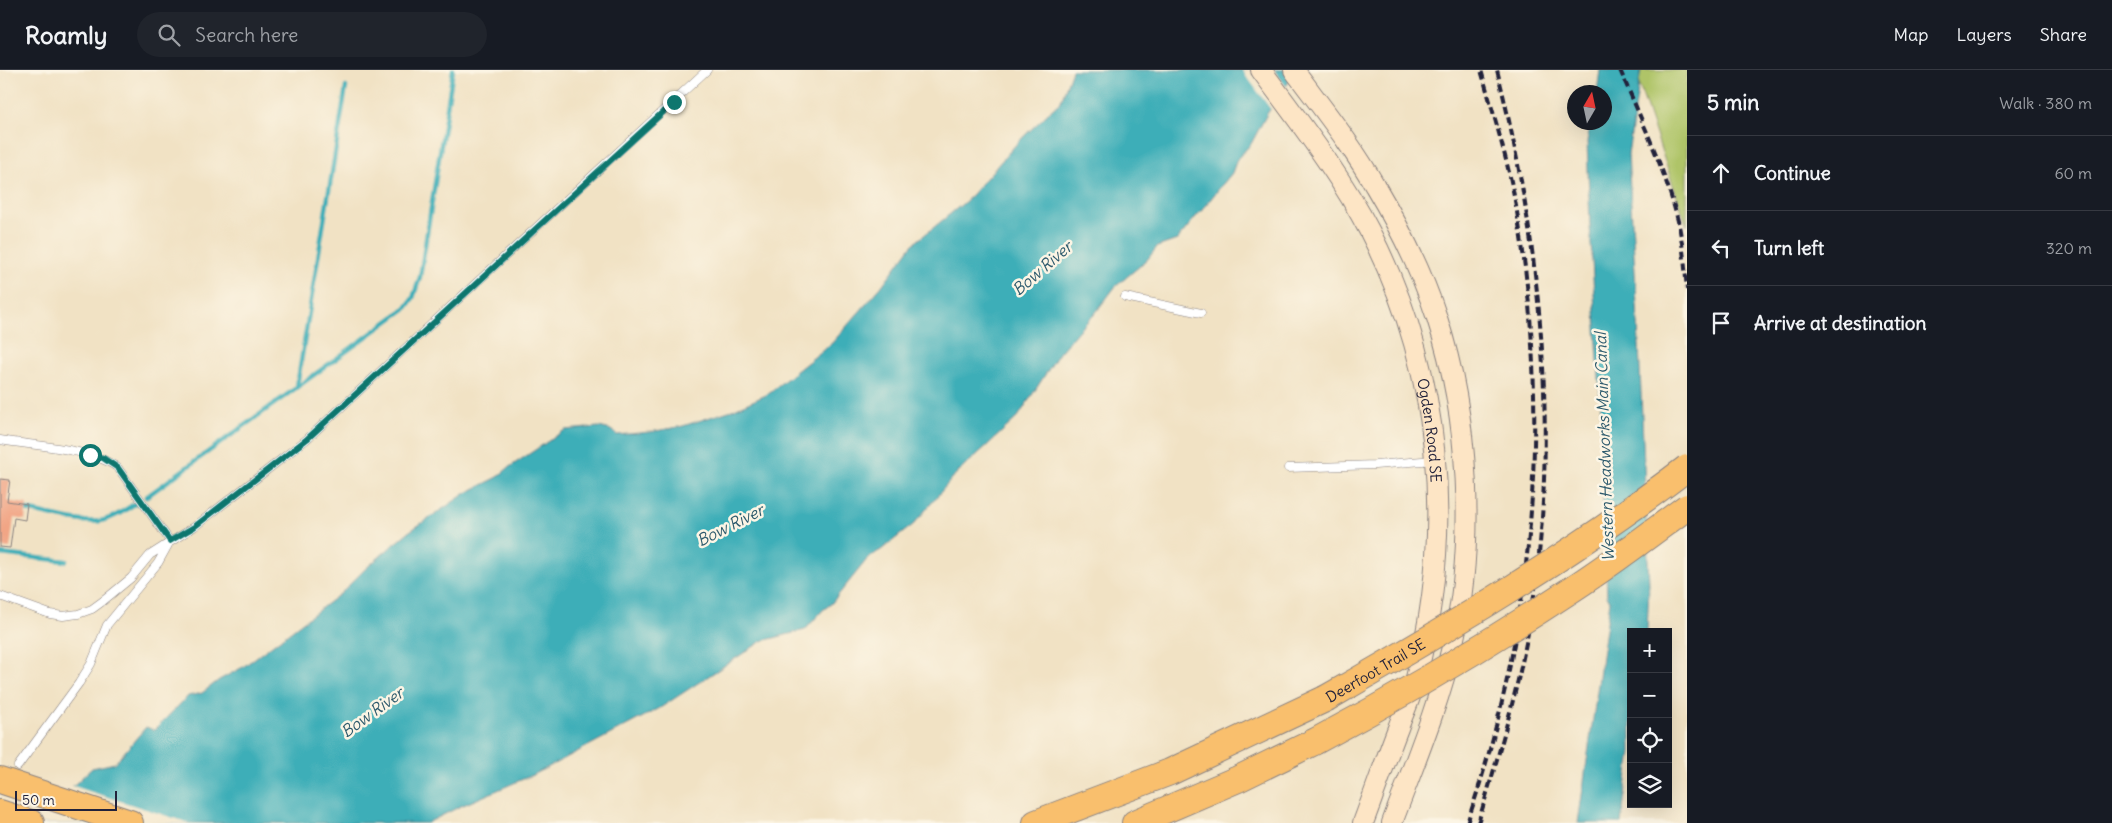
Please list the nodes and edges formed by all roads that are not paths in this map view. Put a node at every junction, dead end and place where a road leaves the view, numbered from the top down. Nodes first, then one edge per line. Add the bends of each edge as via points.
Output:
1 (707, 70) edge
2 (1261, 70) edge
3 (1294, 70) edge
4 (1126, 297) dead end
5 (1201, 313) dead end
6 (0, 440) edge
7 (1436, 460) junction
8 (1288, 468) dead end
9 (1687, 468) edge
10 (1687, 507) edge
11 (170, 541) junction
12 (0, 596) edge
13 (9, 773) edge
14 (0, 813) edge
15 (31, 823) edge
16 (130, 823) edge
17 (1036, 823) edge
18 (1135, 823) edge
19 (1363, 823) edge
20 (1392, 823) edge

1 - 11 lane via 307,439 194,527
2 - 7 street, Ogden Road SE via 1344,187 1370,232 1397,291 1425,383
3 - 20 street, Ogden Road SE via 1375,184 1420,273 1437,319 1453,381 1462,443 1466,543 1453,642 1434,712
4 - 5 lane
6 - 11 lane via 90,455 111,463 118,468
7 - 8 lane
7 - 19 street, Ogden Road SE via 1436,562 1429,620 1416,680
9 - 17 highway, Deerfoot Trail SE, bridge via 1541,569 1438,634 1325,699 1170,772
10 - 18 highway, bridge via 1564,594 1390,702 1238,779
11 - 12 lane via 150,555 131,578 103,601 78,614 50,614
11 - 13 lane via 158,563 108,624 80,683
13 - 16 highway
14 - 15 highway

